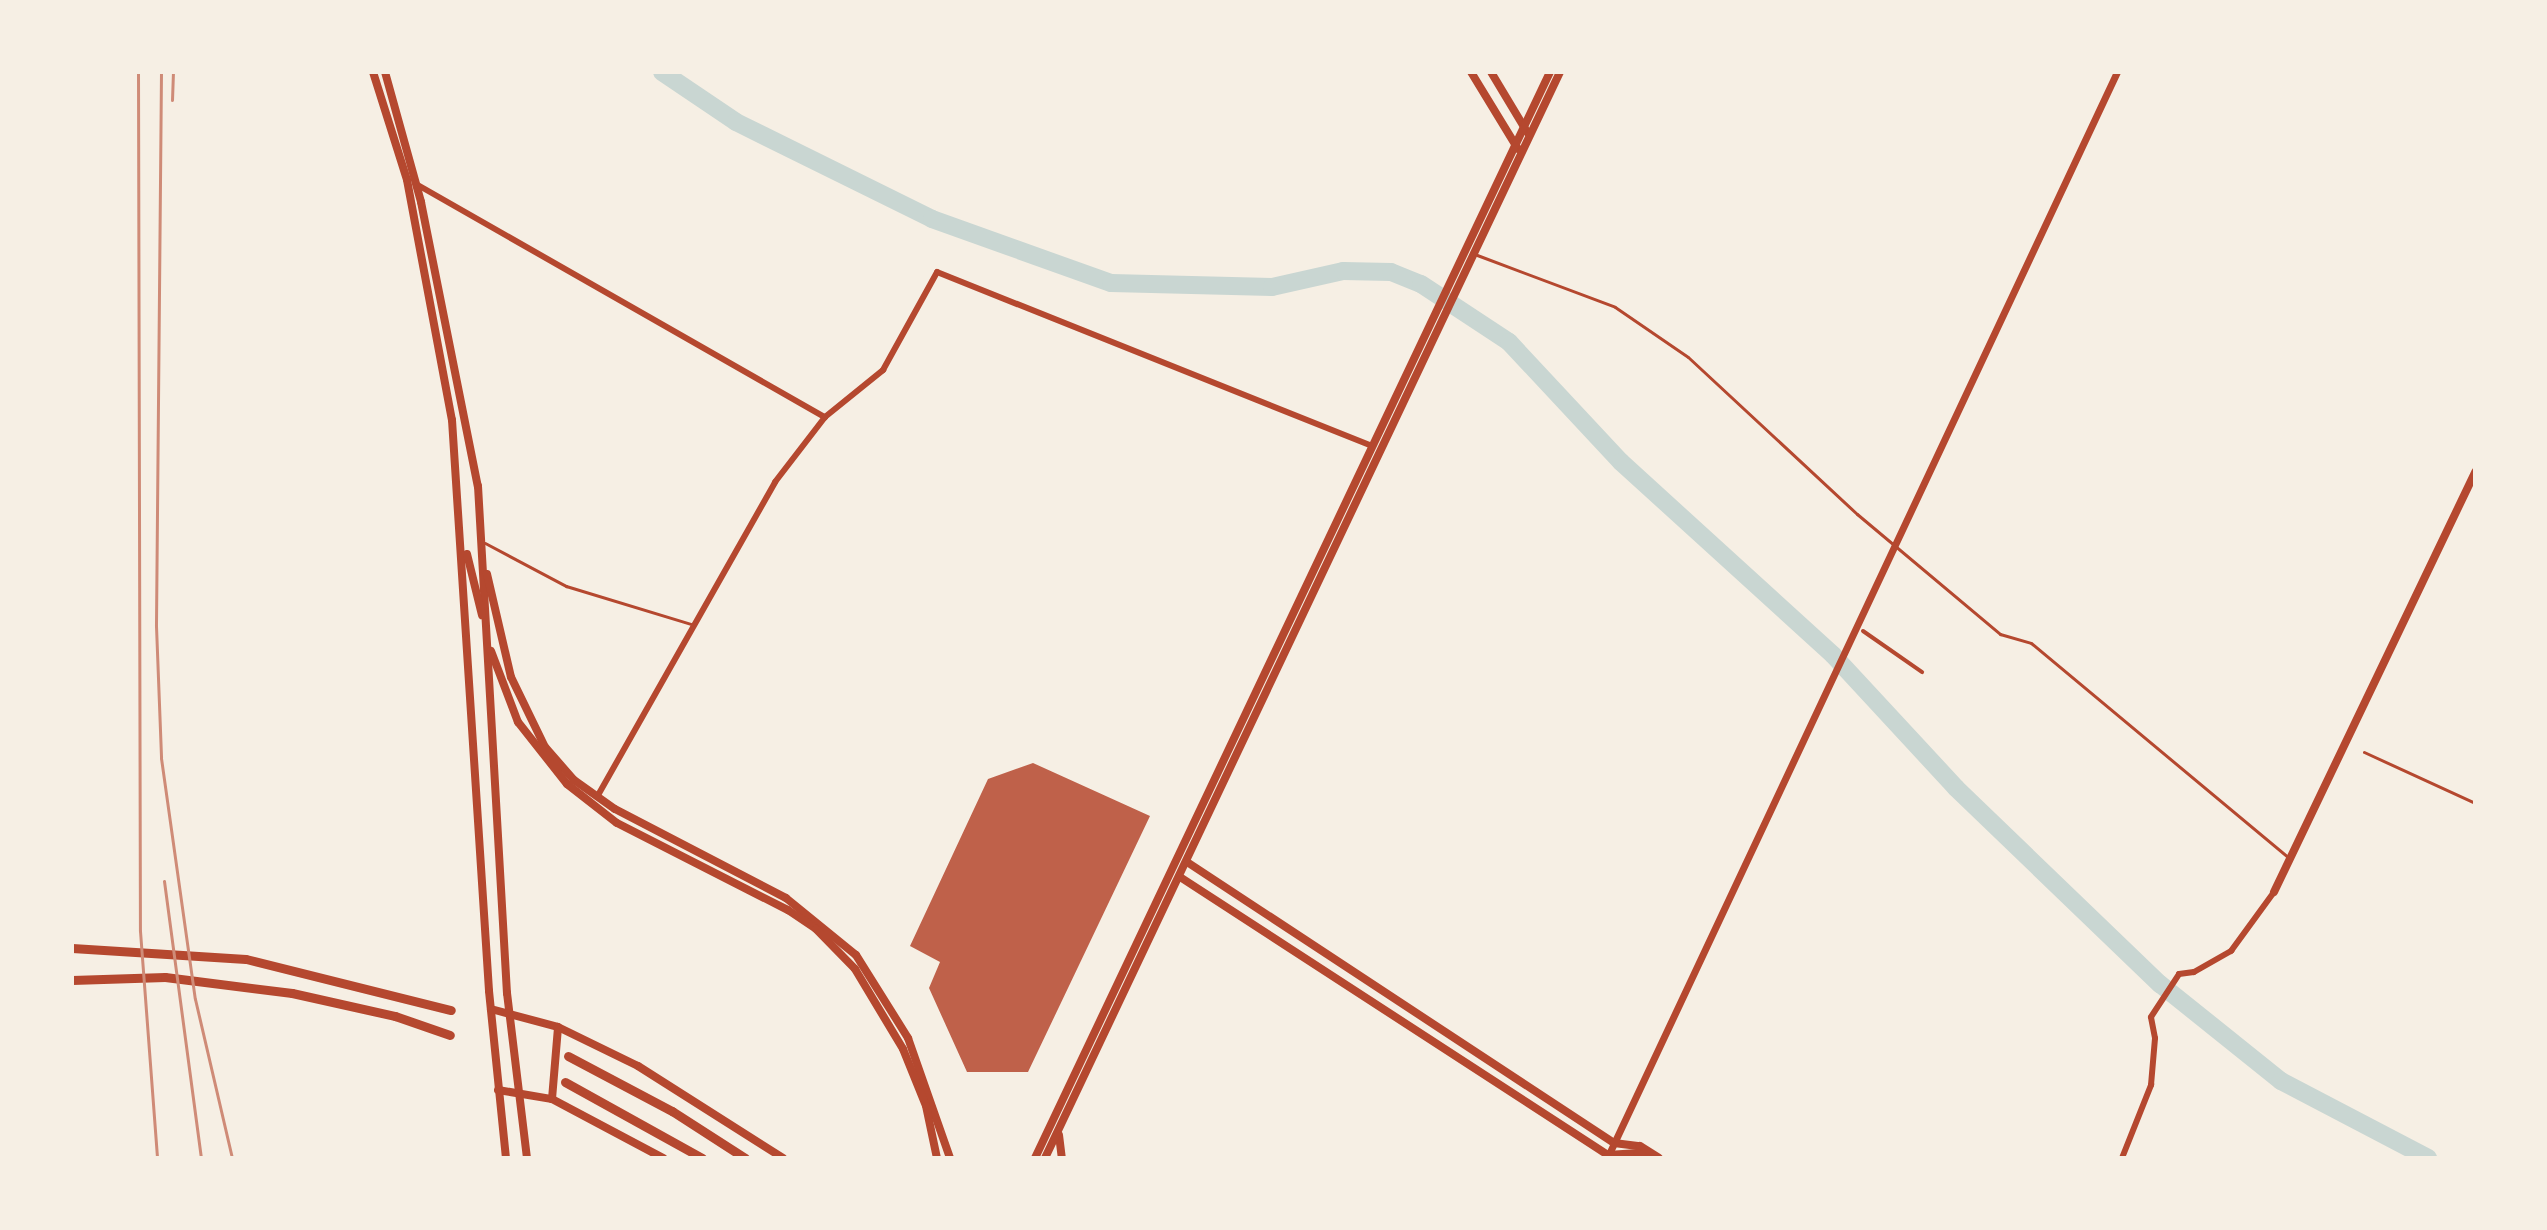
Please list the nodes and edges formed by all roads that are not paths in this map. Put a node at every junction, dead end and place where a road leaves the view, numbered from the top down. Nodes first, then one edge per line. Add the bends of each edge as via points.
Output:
1 (373, 72) edge
2 (385, 72) edge
3 (1471, 72) edge
4 (1491, 72) edge
5 (1550, 72) edge
6 (1560, 72) edge
7 (2117, 72) edge
8 (1527, 132) junction
9 (1519, 150) junction
10 (416, 184) junction
11 (1474, 253) junction
12 (1463, 266) junction
13 (1406, 381) junction
14 (825, 417) junction
15 (1371, 446) junction
16 (2475, 472) edge
17 (461, 530) junction
18 (481, 541) junction
19 (1892, 542) junction
20 (691, 624) dead end
21 (1863, 631) dead end
22 (487, 637) junction
23 (1922, 672) dead end
24 (2364, 752) dead end
25 (597, 797) junction
26 (2475, 803) edge
27 (2290, 859) junction
28 (1187, 862) junction
29 (1180, 877) junction
30 (2274, 892) joint
31 (72, 948) edge
32 (72, 980) edge
33 (491, 1009) junction
34 (451, 1010) dead end
35 (510, 1014) junction
36 (558, 1027) junction
37 (450, 1035) dead end
38 (568, 1056) dead end
39 (565, 1082) dead end
40 (498, 1090) junction
41 (519, 1094) junction
42 (552, 1099) junction
43 (1060, 1128) junction
44 (1614, 1143) junction
45 (937, 1155) edge
46 (951, 1156) edge
47 (1607, 1157) edge
48 (506, 1158) edge
49 (527, 1158) edge
50 (663, 1158) edge
51 (702, 1158) edge
52 (745, 1158) edge
53 (783, 1158) edge
54 (1035, 1158) edge
55 (1045, 1158) edge
56 (1062, 1158) edge
57 (1646, 1158) edge
58 (1659, 1158) edge
59 (2122, 1158) edge

1 - 17 main road via 407,180 452,420
2 - 10 main road
3 - 9 main road
4 - 8 main road
5 - 8 main road
6 - 8 main road
7 - 19 street
8 - 9 main road
9 - 11 main road
9 - 12 main road
10 - 14 street
10 - 18 main road via 478,486
11 - 12 main road
11 - 19 lane via 1615,307 1688,357
12 - 13 main road
13 - 15 main road
13 - 28 main road
14 - 15 street via 883,370 937,272
14 - 25 street via 775,482
15 - 54 main road
16 - 27 main road
17 - 22 main road
17 - 33 main road
18 - 20 lane via 566,586
18 - 22 main road
18 - 25 main road via 505,659 526,713 545,747
19 - 27 lane via 2000,634 2031,643
19 - 44 street
21 - 23 street
22 - 35 main road
22 - 45 main road via 518,722 567,784 617,823 788,910 816,929 855,969 903,1049 926,1106
24 - 26 lane
25 - 46 main road via 786,898 856,955 908,1038
27 - 30 main road
28 - 29 main road
28 - 44 main road
29 - 43 main road
29 - 47 main road
30 - 59 street via 2231,951 2194,972 2179,974 2152,1017 2151,1085
31 - 34 main road via 246,959
32 - 37 main road via 165,977 292,993 368,1009
33 - 35 main road
33 - 40 main road
35 - 36 main road
35 - 41 main road
36 - 42 main road
36 - 53 main road via 682,1091
38 - 52 main road via 672,1111
39 - 51 main road
40 - 41 main road
40 - 48 main road
41 - 42 main road
41 - 49 main road
42 - 50 main road
43 - 55 main road
43 - 56 main road
44 - 47 street
44 - 58 main road via 1640,1146
47 - 57 main road via 1638,1153

